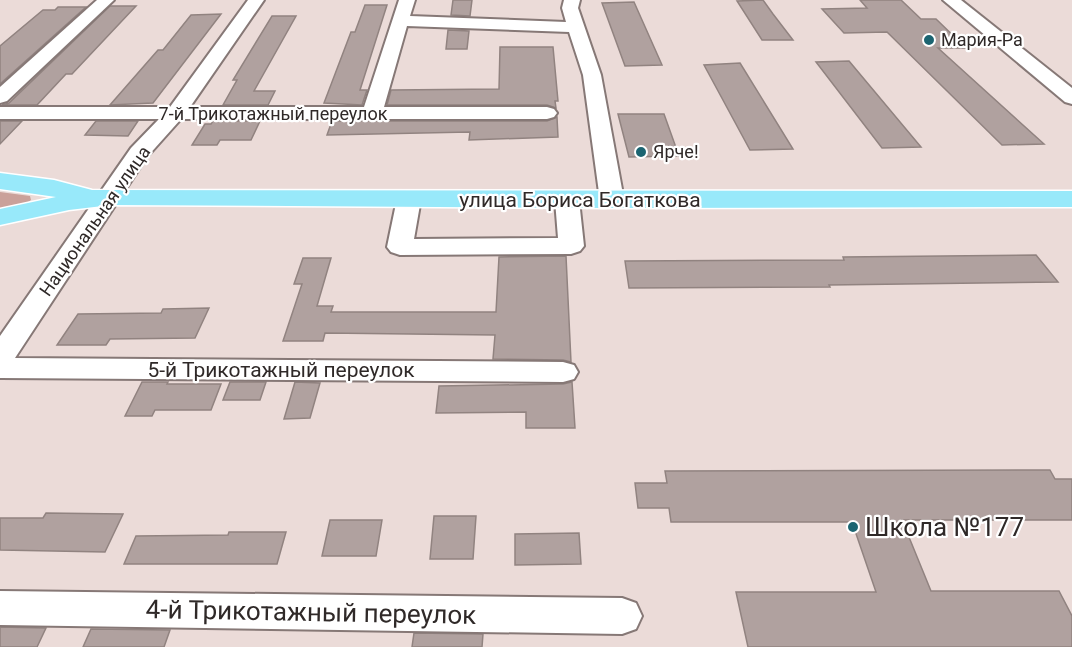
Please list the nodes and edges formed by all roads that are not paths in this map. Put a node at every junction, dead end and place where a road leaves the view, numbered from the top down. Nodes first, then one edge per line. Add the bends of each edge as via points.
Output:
1 (106, 0) edge
2 (256, 0) edge
3 (406, 0) edge
4 (572, 0) edge
5 (951, 0) edge
6 (400, 21) junction
7 (576, 27) junction
8 (0, 97) edge
9 (1072, 98) edge
10 (0, 113) edge
11 (547, 113) dead end
12 (175, 114) junction
13 (372, 114) junction
14 (0, 181) edge
15 (99, 197) junction
16 (409, 199) junction
17 (1072, 199) edge
18 (567, 200) junction
19 (612, 200) junction
20 (0, 217) edge
21 (0, 358) edge
22 (0, 368) edge
23 (563, 372) dead end
24 (0, 608) edge
25 (622, 616) dead end

1 - 8 street
2 - 12 street, Национальная улица
3 - 6 street
4 - 7 street via 570,8
5 - 9 street
6 - 7 street
6 - 13 street
7 - 19 street via 592,75
10 - 12 street, 7-й Трикотажный переулок
11 - 13 street, 7-й Трикотажный переулок
12 - 13 street, 7-й Трикотажный переулок
12 - 15 street, Национальная улица
14 - 15 main road, улица Бориса Богаткова
15 - 16 main road, улица Бориса Богаткова
15 - 20 main road, улица Бориса Богаткова
15 - 21 street, Национальная улица
16 - 18 main road, улица Бориса Богаткова
16 - 18 street via 400,247 571,246
17 - 19 main road, улица Бориса Богаткова
18 - 19 main road, улица Бориса Богаткова
22 - 23 street, 5-й Трикотажный переулок
24 - 25 street, 4-й Трикотажный переулок

